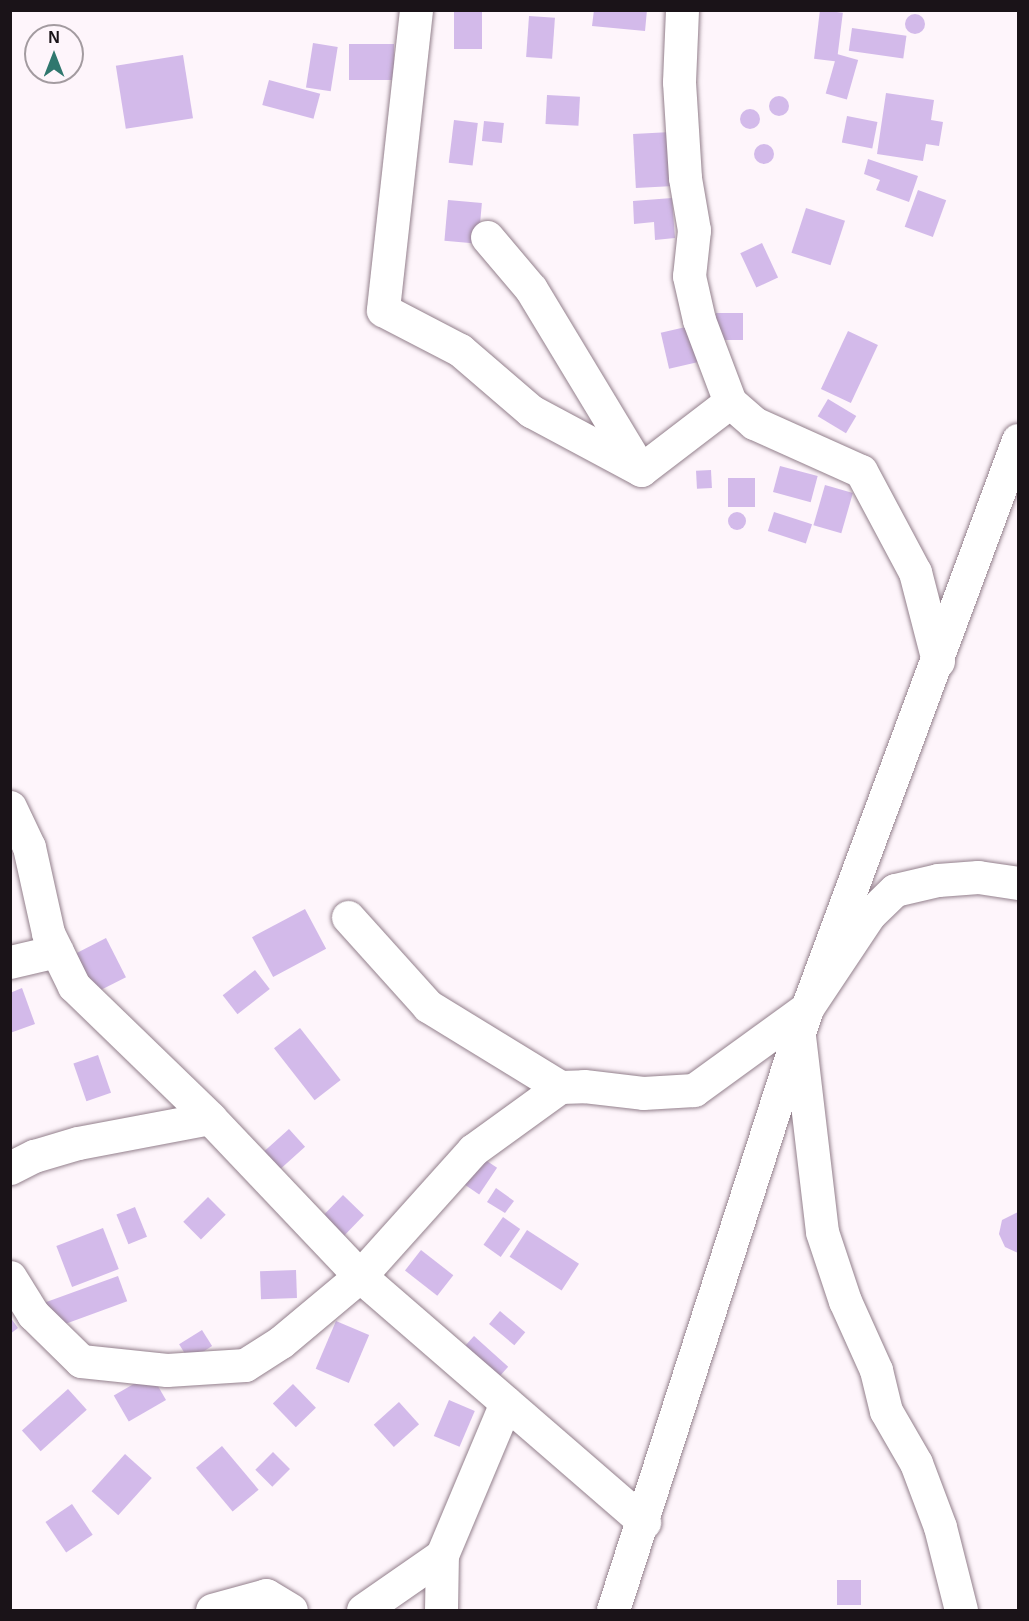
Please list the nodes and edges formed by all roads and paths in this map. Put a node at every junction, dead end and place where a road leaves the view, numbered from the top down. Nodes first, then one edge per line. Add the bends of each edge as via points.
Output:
1 (416, 10) edge
2 (682, 10) edge
3 (487, 237) dead end
4 (730, 402) junction
5 (1018, 440) edge
6 (641, 470) junction
7 (1011, 486) edge
8 (938, 661) junction
9 (10, 807) edge
10 (1018, 883) edge
11 (348, 917) dead end
12 (57, 951) junction
13 (10, 962) edge
14 (803, 1022) junction
15 (560, 1087) junction
16 (210, 1118) junction
17 (10, 1168) edge
18 (360, 1276) junction
19 (10, 1277) edge
20 (506, 1403) junction
21 (644, 1522) junction
22 (442, 1555) junction
23 (212, 1611) edge
24 (291, 1611) edge
25 (363, 1611) edge
26 (441, 1611) edge
27 (613, 1611) edge
28 (961, 1611) edge

1 - 6 street via 383,310 460,350 531,411
2 - 4 street via 679,82 685,178 694,230 689,276 699,320
3 - 6 street via 531,289
4 - 6 street
4 - 8 street via 754,423 861,471 915,572
5 - 7 street
7 - 8 street
8 - 14 street
9 - 12 street via 29,847 48,933
10 - 14 street via 978,877 938,880 895,890 869,915
11 - 15 street via 428,1006
12 - 13 street
12 - 16 street via 74,986
14 - 15 street via 694,1090 643,1093
14 - 21 street
14 - 28 street via 822,1232 845,1300 876,1370 886,1411 916,1462 940,1527
15 - 18 street via 473,1150
16 - 17 street via 78,1143
16 - 18 street
18 - 19 street via 281,1342 245,1365 167,1370 81,1361 33,1314
18 - 20 street
20 - 21 street
20 - 22 street
21 - 27 street
22 - 25 street
22 - 26 street
23 - 24 street via 266,1595

